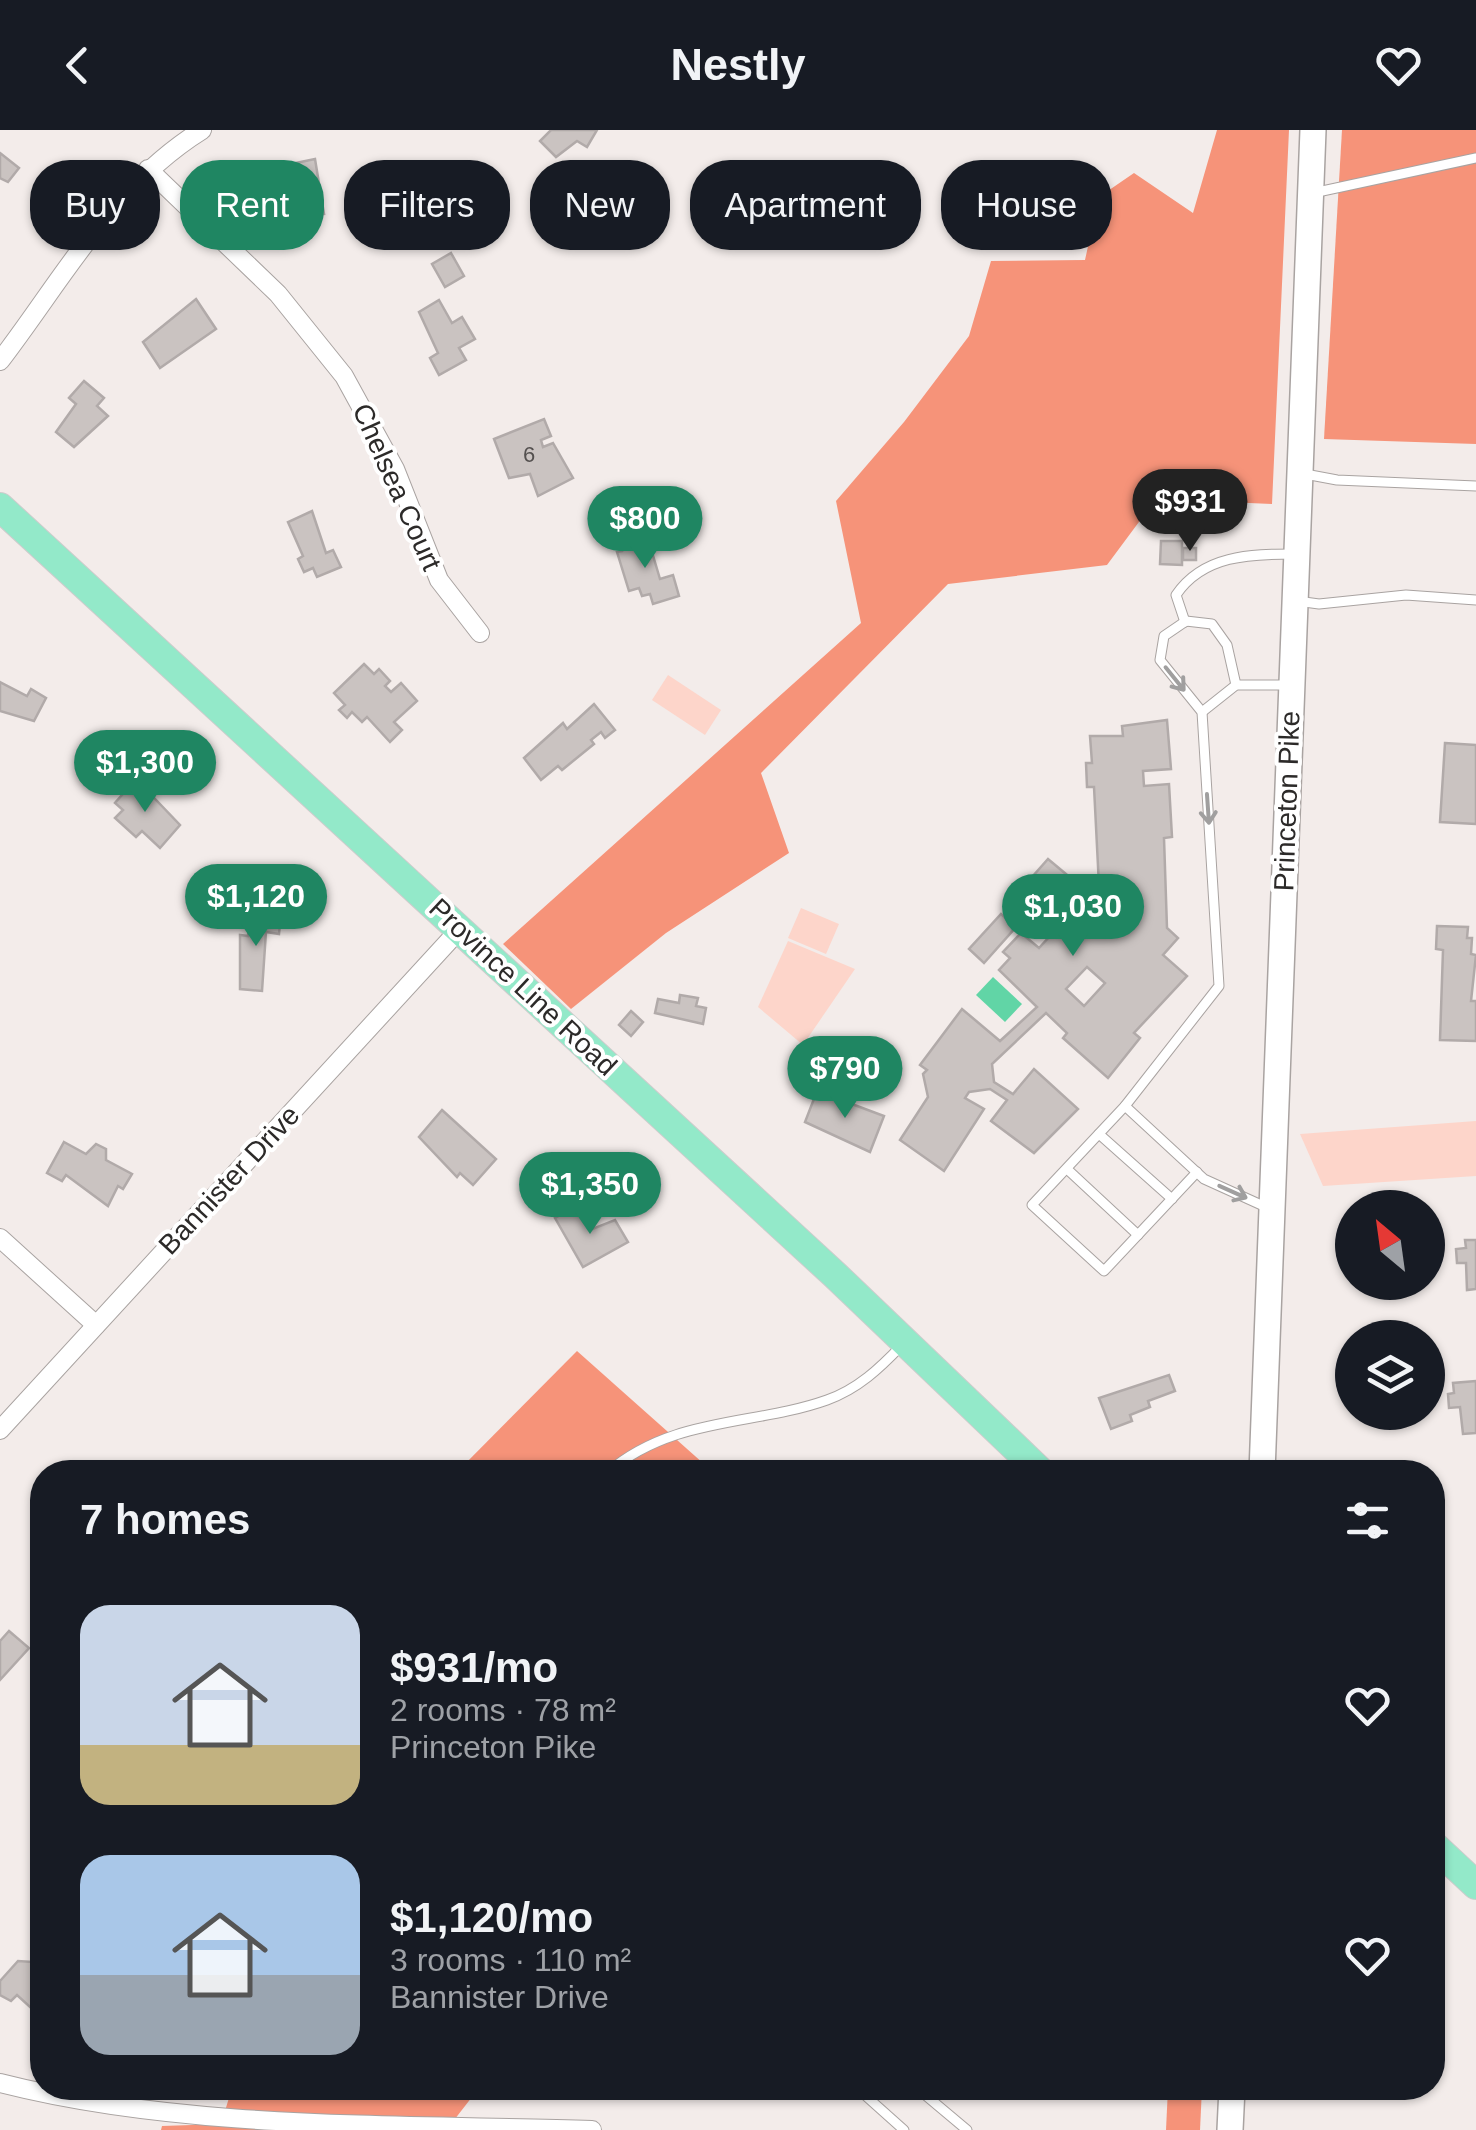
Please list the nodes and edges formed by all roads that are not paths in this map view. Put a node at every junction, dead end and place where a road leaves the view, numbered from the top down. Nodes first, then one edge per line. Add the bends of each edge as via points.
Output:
1 (202, 130) edge
2 (1312, 130) edge
3 (1476, 158) edge
4 (159, 160) edge
5 (160, 180) edge
6 (1310, 194) junction
7 (79, 250) edge
8 (0, 360) edge
9 (1299, 474) junction
10 (1476, 486) edge
11 (0, 506) edge
12 (1296, 554) junction
13 (1476, 600) edge
14 (1294, 601) junction
15 (1185, 622) junction
16 (480, 633) dead end
17 (1236, 684) junction
18 (1291, 685) junction
19 (1202, 712) junction
20 (459, 930) junction
21 (1125, 1106) junction
22 (1099, 1134) junction
23 (1066, 1168) junction
24 (1197, 1172) junction
25 (1172, 1199) junction
26 (1272, 1210) junction
27 (1138, 1235) junction
28 (0, 1238) edge
29 (96, 1325) junction
30 (904, 1342) junction
31 (0, 1430) edge
32 (625, 1460) edge
33 (1027, 1460) edge
34 (1262, 1460) edge
35 (1445, 1856) edge
36 (1476, 1885) edge
37 (0, 2083) edge
38 (30, 2093) edge
39 (52, 2100) edge
40 (870, 2100) edge
41 (931, 2100) edge
42 (1231, 2100) edge
43 (592, 2130) edge
44 (904, 2130) edge
45 (967, 2130) edge
46 (1230, 2130) edge

1 - 4 street
2 - 6 main road, Princeton Pike
3 - 6 lane
5 - 16 street, Chelsea Court via 278,294 344,376 396,469 438,580
6 - 9 main road, Princeton Pike
7 - 8 street
9 - 10 lane
9 - 12 main road, Princeton Pike
11 - 20 main road, Province Line Road
12 - 14 main road, Princeton Pike
12 - 15 lane via 1250,554 1208,565 1176,595
13 - 14 lane via 1406,595
14 - 18 main road, Princeton Pike
15 - 17 lane via 1212,624 1226,645
15 -> 19 lane via 1164,636 1160,660
17 - 18 lane
17 - 19 lane
18 - 26 main road, Princeton Pike
19 -> 21 lane via 1220,986
20 - 29 street, Bannister Drive
20 - 30 main road, Province Line Road
21 - 22 lane
21 - 24 lane
22 - 23 lane
22 - 25 lane
23 - 27 lane
23 - 27 lane via 1032,1204 1061,1231 1104,1271
24 - 25 lane
24 -> 26 lane
25 - 27 lane
26 - 34 main road, Princeton Pike
28 - 29 street
29 - 31 street, Bannister Drive
30 - 32 lane via 859,1384 827,1400 676,1435
30 - 33 main road, Province Line Road
35 - 36 main road
37 - 38 street
39 - 43 street via 170,2124
40 - 44 lane
41 - 45 lane
42 - 46 main road

